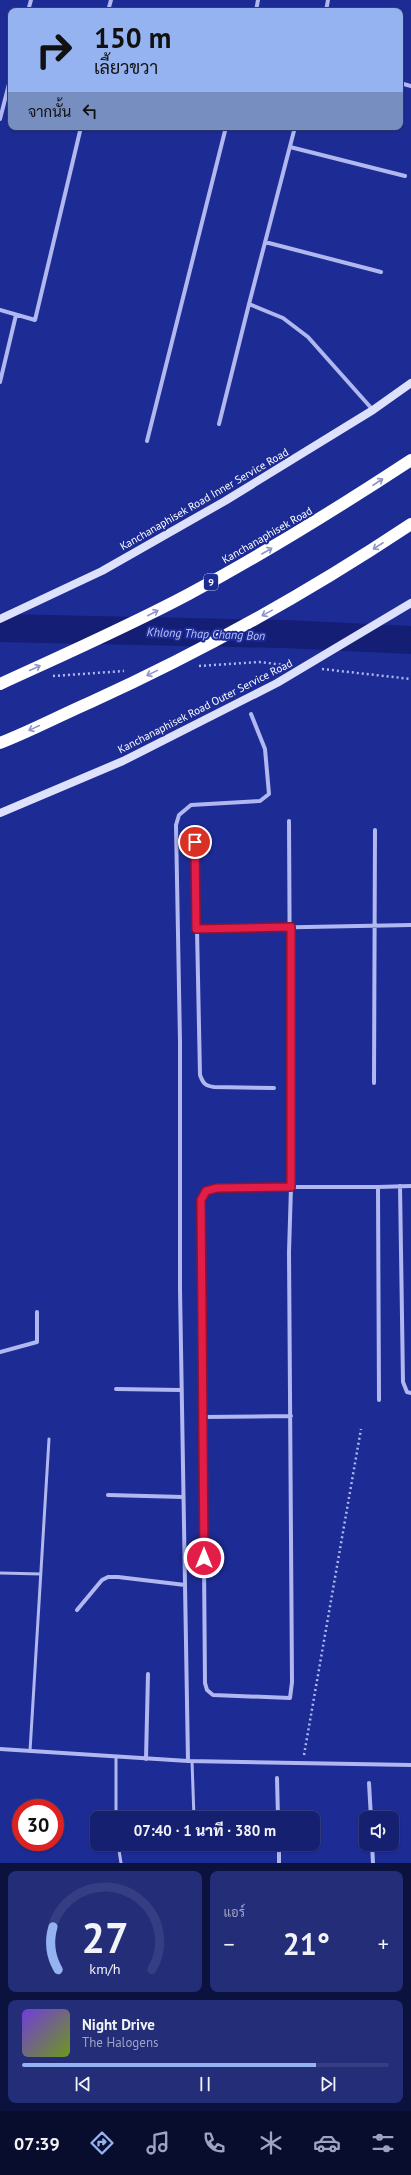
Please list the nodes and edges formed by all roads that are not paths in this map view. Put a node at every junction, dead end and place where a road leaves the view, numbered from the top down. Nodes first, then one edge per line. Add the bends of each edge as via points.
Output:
1 (8, 88) edge
2 (0, 119) edge
3 (80, 130) edge
4 (225, 130) edge
5 (294, 130) edge
6 (290, 147) junction
7 (405, 176) dead end
8 (266, 242) junction
9 (382, 272) dead end
10 (249, 304) junction
11 (0, 310) edge
12 (16, 314) junction
13 (0, 382) edge
14 (411, 383) edge
15 (373, 410) junction
16 (219, 424) dead end
17 (147, 441) dead end
18 (411, 460) edge
19 (411, 524) edge
20 (411, 603) edge
21 (0, 619) edge
22 (0, 684) edge
23 (251, 714) dead end
24 (0, 743) edge
25 (0, 812) edge
26 (289, 821) dead end
27 (195, 827) dead end
28 (375, 830) dead end
29 (375, 924) junction
30 (411, 925) edge
31 (291, 927) junction
32 (196, 929) junction
33 (374, 1083) dead end
34 (274, 1088) dead end
35 (400, 1186) junction
36 (411, 1186) edge
37 (291, 1187) junction
38 (378, 1187) junction
39 (37, 1312) dead end
40 (0, 1352) edge
41 (116, 1388) dead end
42 (181, 1390) junction
43 (411, 1393) edge
44 (379, 1400) dead end
45 (291, 1416) junction
46 (203, 1417) junction
47 (49, 1439) dead end
48 (108, 1495) dead end
49 (183, 1496) junction
50 (0, 1573) edge
51 (41, 1574) junction
52 (185, 1585) junction
53 (77, 1610) dead end
54 (148, 1674) dead end
55 (0, 1749) edge
56 (30, 1751) junction
57 (116, 1757) junction
58 (146, 1759) junction
59 (190, 1761) junction
60 (411, 1765) edge
61 (277, 1778) dead end
62 (369, 1783) dead end
63 (116, 1811) edge
64 (194, 1811) edge
65 (278, 1811) edge
66 (371, 1811) edge
67 (119, 1851) edge
68 (279, 1851) edge
69 (372, 1851) edge
70 (121, 1863) edge
71 (279, 1863) edge
72 (373, 1863) edge

1 - 2 street
3 - 12 street via 35,320
4 - 17 street
5 - 6 street
6 - 7 street
6 - 8 street
8 - 9 street
8 - 10 street
10 - 15 street via 283,318 308,337
10 - 16 street
11 - 12 street
12 - 13 street
14 - 15 main road, Kanchanaphisek Road Inner Service Road
15 - 21 main road, Kanchanaphisek Road Inner Service Road via 225,500 102,570
22 -> 18 highway, Kanchanaphisek Road / 9, bridge via 123,628 188,595 317,521
19 -> 24 highway, bridge via 346,567 214,642 148,676
20 - 25 main road, Kanchanaphisek Road Outer Service Road, bridge via 270,686 123,761
23 - 42 street via 265,749 269,794 260,801 191,805 179,815 176,825
26 - 31 street
27 - 32 street
28 - 29 street
29 - 30 street
29 - 31 street
29 - 33 street
31 - 32 street
31 - 37 street
32 - 34 street via 202,1082 214,1088
35 - 36 street
35 - 38 street
35 - 43 street via 403,1382
37 - 38 street
37 - 45 street
37 - 46 street via 217,1188 206,1191 201,1200
38 - 44 street
39 - 40 street via 37,1342
41 - 42 street
42 - 49 street
45 - 46 street
45 - 46 street via 290,1698 213,1695 207,1690
47 - 51 lane
48 - 49 street
49 - 52 street
50 - 51 lane
51 - 56 lane
52 - 53 street via 108,1577 102,1580
52 - 59 street
54 - 58 street
55 - 56 street
56 - 57 street
57 - 58 street
57 - 63 lane
58 - 59 street
59 - 60 street
59 - 64 lane
61 - 65 street
62 - 66 street
67 - 70 lane
68 - 71 street
69 - 72 street

